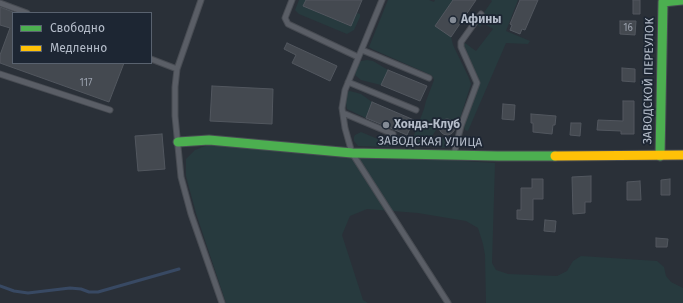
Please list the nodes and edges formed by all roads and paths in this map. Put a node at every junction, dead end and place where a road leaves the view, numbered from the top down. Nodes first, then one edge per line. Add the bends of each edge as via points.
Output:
1 (201, 0) edge
2 (292, 0) edge
3 (382, 0) edge
4 (682, 0) edge
5 (0, 3) edge
6 (24, 12) edge
7 (481, 14) dead end
8 (362, 50) junction
9 (358, 57) junction
10 (152, 59) edge
11 (177, 69) junction
12 (0, 74) edge
13 (429, 78) dead end
14 (348, 82) junction
15 (110, 110) dead end
16 (416, 110) dead end
17 (343, 113) junction
18 (393, 134) dead end
19 (178, 142) junction
20 (352, 152) junction
21 (454, 155) junction
22 (683, 155) edge
23 (660, 156) junction
24 (222, 303) edge
25 (448, 303) edge

1 - 11 lane
2 - 9 lane via 285,18 288,24
3 - 8 lane
4 - 23 street, ЗАВОДСКОЙ ПЕРЕУЛОК via 663,2
5 - 6 lane
7 - 21 lane via 461,42 477,83 461,126
8 - 9 lane
8 - 13 lane
9 - 14 lane
10 - 11 lane
11 - 19 lane via 175,116
12 - 15 lane
14 - 16 lane
14 - 17 lane via 342,99
17 - 18 lane
17 - 20 lane
19 - 20 street, ЗАВОДСКАЯ УЛИЦА via 209,140
19 - 24 lane via 181,177
20 - 21 street, ЗАВОДСКАЯ УЛИЦА
20 - 25 lane
21 - 23 street, ЗАВОДСКАЯ УЛИЦА
22 - 23 street, ЗАВОДСКАЯ УЛИЦА

